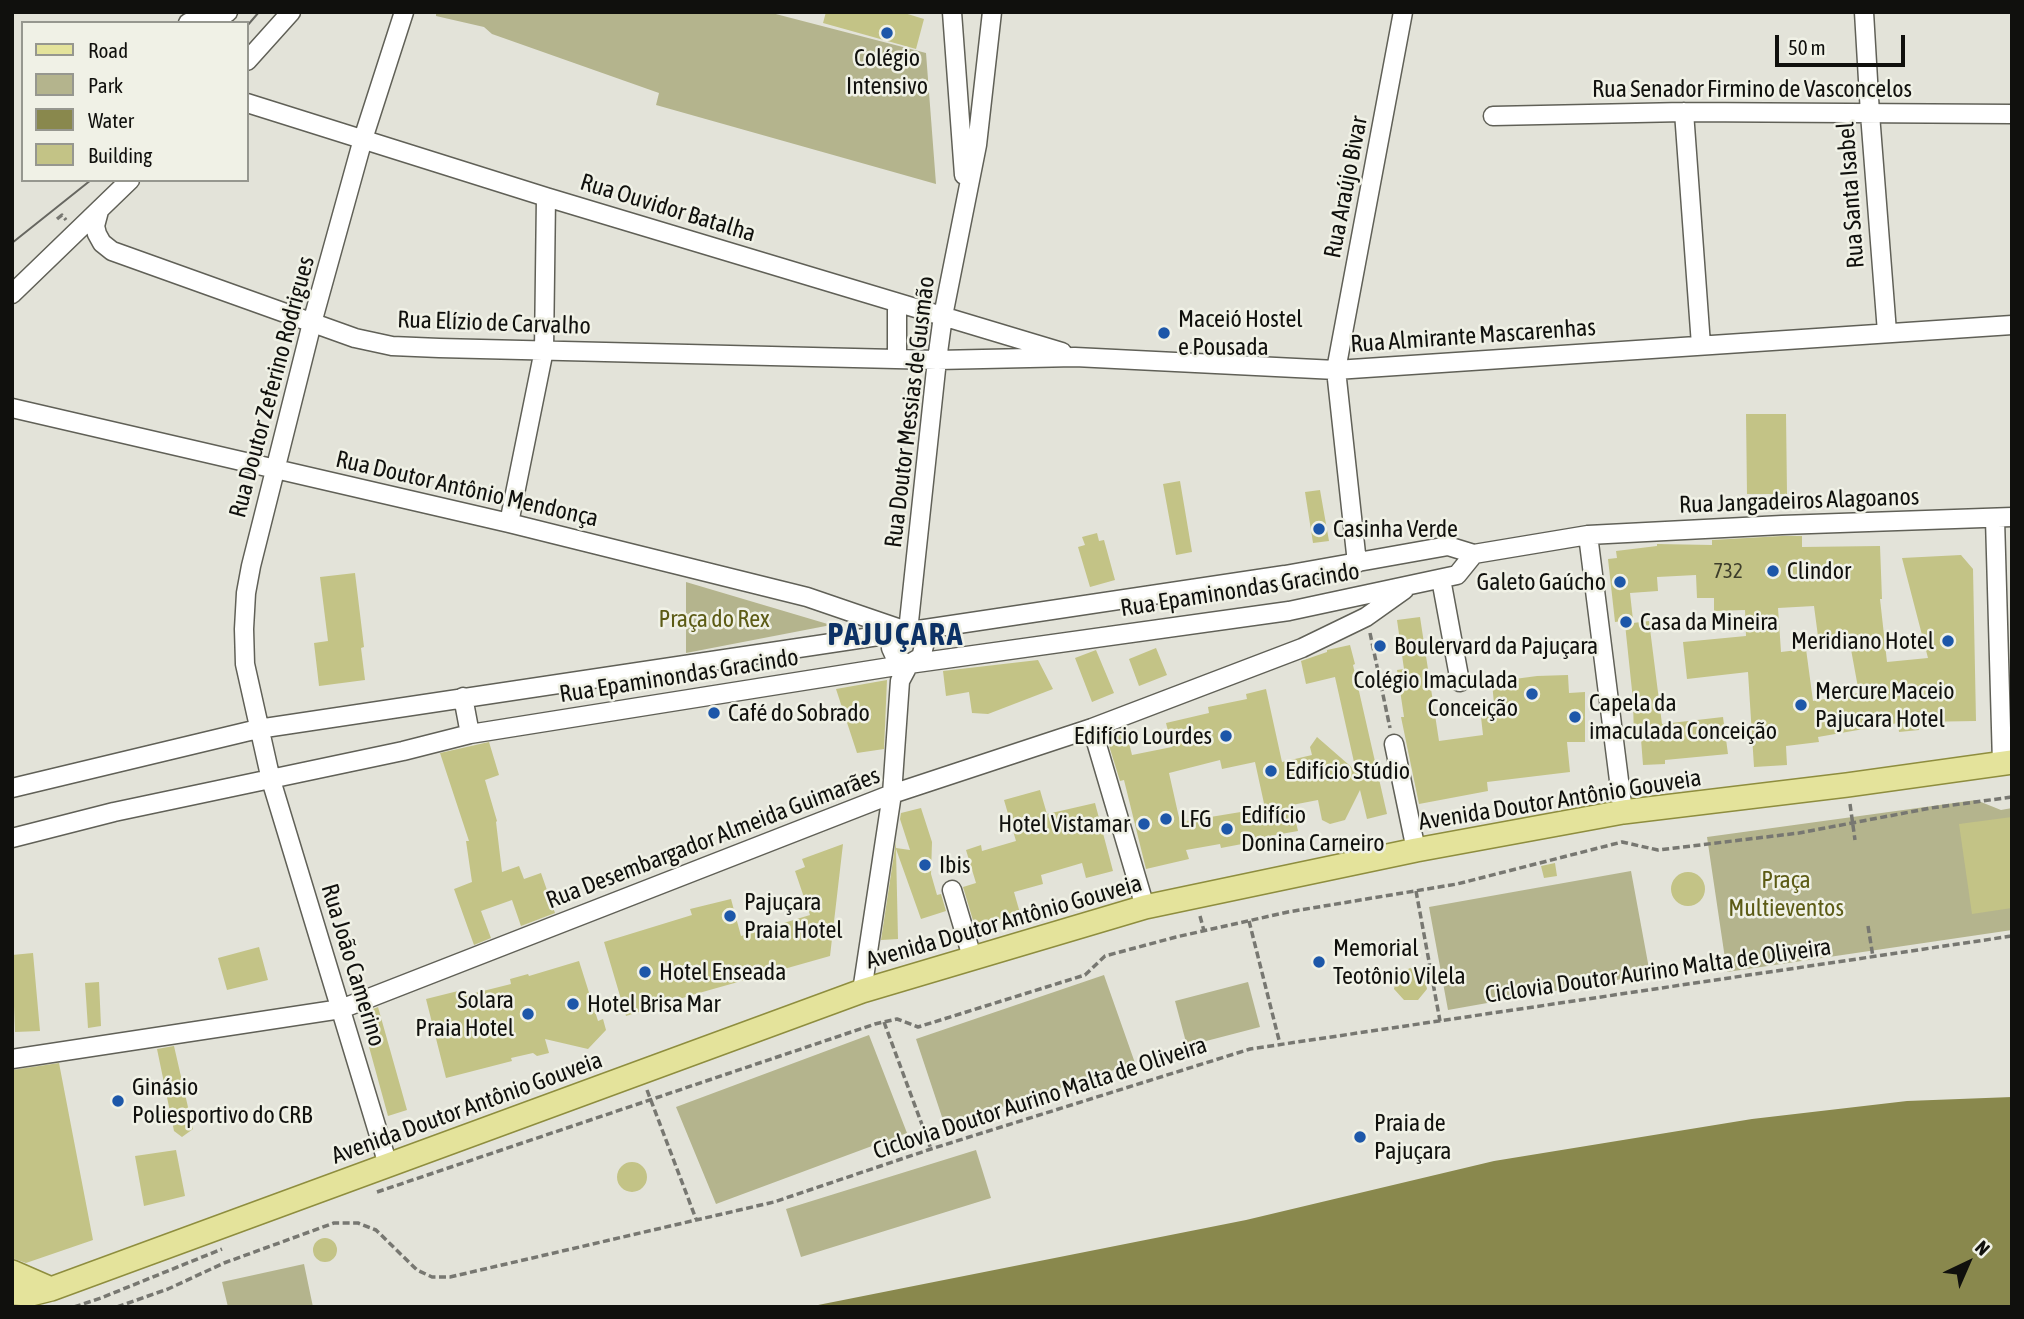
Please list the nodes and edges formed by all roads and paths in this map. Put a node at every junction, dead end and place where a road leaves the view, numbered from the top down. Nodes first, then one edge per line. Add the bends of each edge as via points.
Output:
1 (211, 12) edge
2 (228, 12) edge
3 (291, 12) edge
4 (404, 12) edge
5 (952, 12) edge
6 (992, 12) edge
7 (1403, 12) edge
8 (1864, 12) edge
9 (192, 21) edge
10 (248, 60) edge
11 (958, 100) junction
12 (248, 103) edge
13 (982, 103) junction
14 (1684, 111) junction
15 (1870, 114) junction
16 (2012, 114) edge
17 (1493, 116) dead end
18 (363, 139) junction
19 (128, 182) edge
20 (546, 197) junction
21 (965, 200) junction
22 (99, 211) junction
23 (62, 215) dead end
24 (57, 219) dead end
25 (12, 294) edge
26 (897, 303) junction
27 (943, 316) junction
28 (312, 323) junction
29 (2012, 326) edge
30 (1887, 332) junction
31 (1701, 345) junction
32 (544, 350) junction
33 (1075, 357) junction
34 (897, 358) junction
35 (937, 360) junction
36 (1336, 370) junction
37 (12, 408) edge
38 (275, 469) junction
39 (2003, 518) edge
40 (509, 523) junction
41 (1588, 535) junction
42 (1474, 554) junction
43 (1357, 563) junction
44 (1441, 579) junction
45 (1409, 586) junction
46 (1366, 617) junction
47 (908, 631) junction
48 (909, 664) junction
49 (1461, 682) dead end
50 (463, 697) junction
51 (1092, 728) junction
52 (258, 729) junction
53 (470, 734) junction
54 (1394, 744) joint
55 (2007, 762) edge
56 (271, 780) junction
57 (1847, 785) junction
58 (12, 788) edge
59 (892, 794) junction
60 (2012, 797) edge
61 (1623, 812) junction
62 (1852, 823) junction
63 (12, 838) edge
64 (1855, 840) dead end
65 (1416, 850) junction
66 (952, 890) dead end
67 (1416, 891) junction
68 (1145, 907) junction
69 (1250, 921) junction
70 (1868, 926) dead end
71 (2012, 936) edge
72 (972, 957) junction
73 (1874, 957) junction
74 (862, 991) junction
75 (341, 1009) junction
76 (1440, 1021) junction
77 (884, 1022) junction
78 (1280, 1045) junction
79 (12, 1059) edge
80 (641, 1073) junction
81 (651, 1100) junction
82 (931, 1149) junction
83 (388, 1165) junction
84 (369, 1195) dead end
85 (696, 1219) junction
86 (230, 1246) dead end
87 (12, 1272) edge
88 (51, 1289) junction
89 (12, 1293) edge
90 (74, 1307) edge
91 (117, 1307) edge

1 - 2 street via 222,16
1 - 9 street
3 - 10 street
4 - 18 street, Rua Doutor Zeferino Rodrigues
5 - 11 street, Rua Doutor Messias de Gusmão
6 - 13 street, Rua Doutor Messias de Gusmão
7 - 36 street, Rua Araújo Bivar
8 - 15 street, Rua Santa Isabel
11 - 13 street
11 - 21 street, Rua Doutor Messias de Gusmão
12 - 18 street, Rua Ouvidor Batalha
13 - 21 street, Rua Doutor Messias de Gusmão
14 - 15 street, Rua Senador Firmino de Vasconcelos
14 - 17 street, Rua Senador Firmino de Vasconcelos
14 - 31 street
15 - 16 street, Rua Senador Firmino de Vasconcelos
15 - 30 street, Rua Santa Isabel
18 - 20 street, Rua Ouvidor Batalha
18 - 28 street, Rua Doutor Zeferino Rodrigues
19 - 22 street
20 - 26 street, Rua Ouvidor Batalha
20 - 32 street
21 - 27 street, Rua Doutor Messias de Gusmão
22 - 25 street
22 - 28 street, Rua Elízio de Carvalho via 97,234 112,251
23 - 24 path
26 - 27 street, Rua Ouvidor Batalha
26 - 34 street
27 - 33 street, Rua Ouvidor Batalha
27 - 35 street, Rua Doutor Messias de Gusmão
28 - 32 street, Rua Elízio de Carvalho via 392,346
28 - 38 street, Rua Doutor Zeferino Rodrigues
29 - 30 street, Rua Almirante Mascarenhas
30 - 31 street, Rua Almirante Mascarenhas
31 - 36 street, Rua Almirante Mascarenhas
32 - 34 street, Rua Elízio de Carvalho
32 - 40 street
33 - 35 street, Rua Almirante Mascarenhas
33 - 36 street, Rua Almirante Mascarenhas
34 - 35 street, Rua Elízio de Carvalho
35 - 47 street, Rua Doutor Messias de Gusmão
36 - 43 street, Rua Araújo Bivar
37 - 38 street, Rua Doutor Antônio Mendonça
38 - 40 street, Rua Doutor Antônio Mendonça
38 - 52 street, Rua Doutor Zeferino Rodrigues via 246,593 245,664
39 - 41 street, Rua Jangadeiros Alagoanos
39 - 55 street
40 - 47 street, Rua Doutor Antônio Mendonça via 807,597
41 - 42 street, Rua Epaminondas Gracindo
41 - 61 street
42 - 43 street, Rua Epaminondas Gracindo via 1448,546
42 - 44 street, Rua Epaminondas Gracindo via 1457,575
43 - 47 street, Rua Epaminondas Gracindo
44 - 45 street, Rua Epaminondas Gracindo
44 - 49 street
45 - 46 street, Rua Desembargador Almeida Guimarães
45 - 48 street, Rua Epaminondas Gracindo via 1289,611
46 - 51 street, Rua Desembargador Almeida Guimarães via 1302,648
46 - 54 path
47 - 48 street via 895,638 891,648 896,659
47 - 50 street, Rua Epaminondas Gracindo
48 - 53 street, Rua Epaminondas Gracindo
48 - 59 street via 900,681
50 - 52 street, Rua Epaminondas Gracindo
50 - 53 street
51 - 59 street, Rua Desembargador Almeida Guimarães
51 - 68 street
52 - 56 street, Rua Doutor Zeferino Rodrigues
52 - 58 street, Rua Epaminondas Gracindo
53 - 56 street, Rua Epaminondas Gracindo
54 - 65 street
55 - 57 main road, Avenida Doutor Antônio Gouveia
56 - 63 street, Rua Epaminondas Gracindo
56 - 75 street, Rua João Camerino
57 - 61 main road, Avenida Doutor Antônio Gouveia
57 - 62 path
59 - 74 street
59 - 75 street, Rua Desembargador Almeida Guimarães
60 - 62 path
61 - 65 main road, Avenida Doutor Antônio Gouveia
62 - 64 path
62 - 67 path via 1658,850 1622,842
65 - 68 main road, Avenida Doutor Antônio Gouveia
66 - 72 street
67 - 69 path
67 - 76 path
68 - 72 main road, Avenida Doutor Antônio Gouveia
69 - 77 path via 1105,956 1085,975 918,1027 897,1018
69 - 78 path
70 - 73 path
71 - 73 path, Ciclovia Doutor Aurino Malta de Oliveira
72 - 74 main road, Avenida Doutor Antônio Gouveia
73 - 76 path, Ciclovia Doutor Aurino Malta de Oliveira
74 - 80 main road, Avenida Doutor Antônio Gouveia
75 - 79 street, Rua Desembargador Almeida Guimarães
75 - 83 street, Rua João Camerino
76 - 78 path, Ciclovia Doutor Aurino Malta de Oliveira
77 - 81 path
77 - 82 path
78 - 82 path, Ciclovia Doutor Aurino Malta de Oliveira via 1250,1049
80 - 81 path
80 - 83 main road, Avenida Doutor Antônio Gouveia
81 - 84 path
81 - 85 path
82 - 85 path, Ciclovia Doutor Aurino Malta de Oliveira via 774,1202
83 - 88 main road, Avenida Doutor Antônio Gouveia
85 - 91 path, Ciclovia Doutor Aurino Malta de Oliveira via 450,1277 432,1277 418,1270 376,1230 358,1223 334,1223
86 - 90 path
87 - 88 main road
88 - 89 main road, Avenida Doutor Antônio Gouveia

